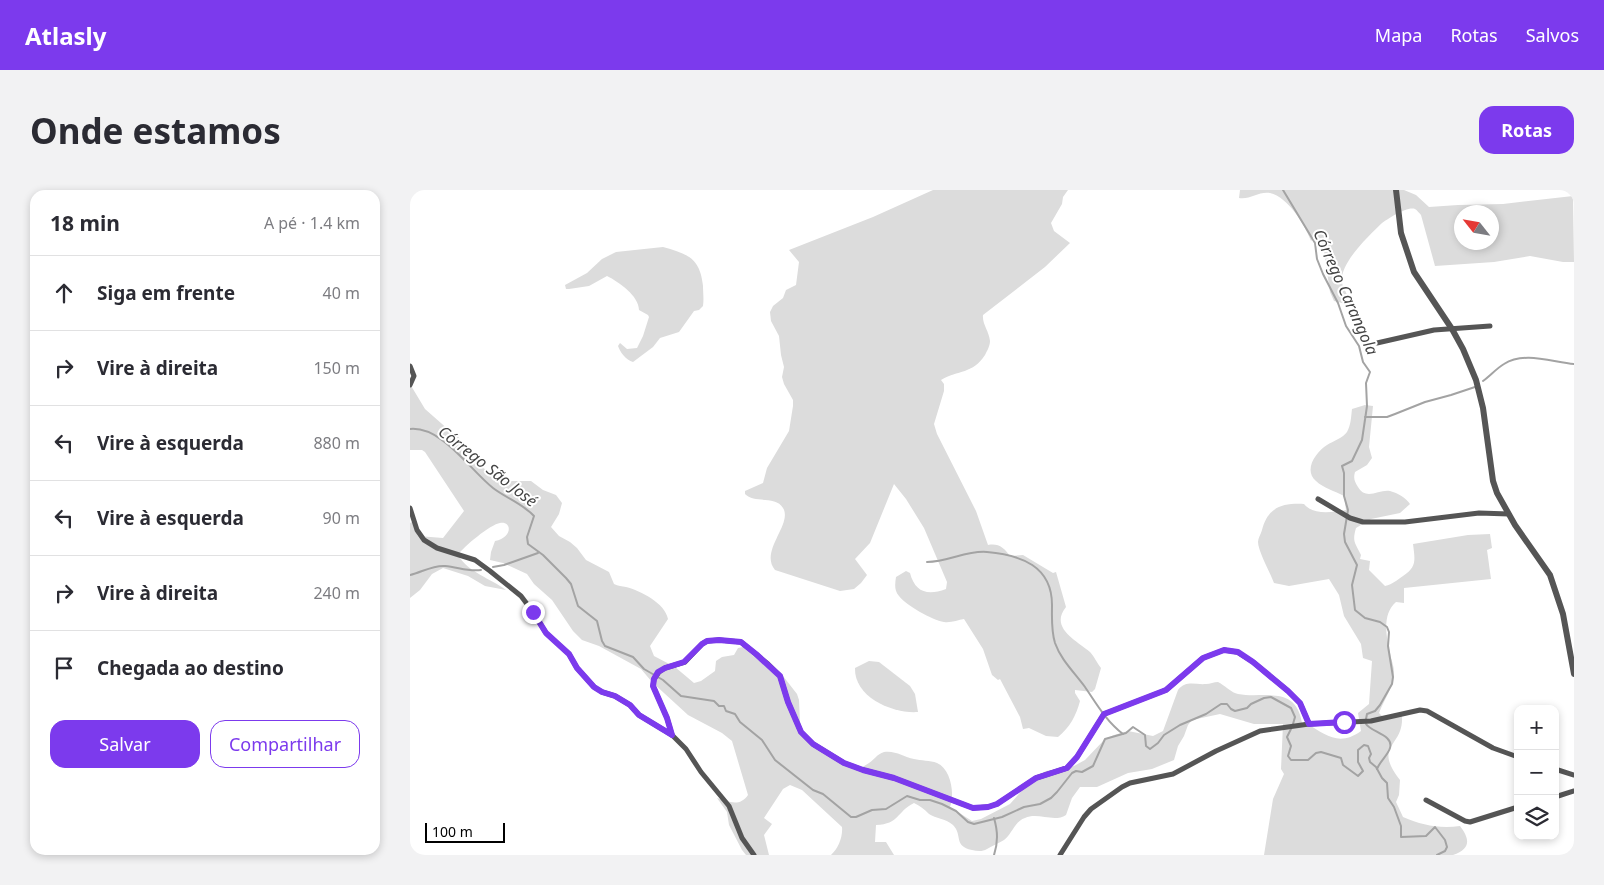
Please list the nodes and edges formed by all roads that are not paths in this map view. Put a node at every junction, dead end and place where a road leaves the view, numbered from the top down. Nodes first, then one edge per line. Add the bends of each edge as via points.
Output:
1 (1396, 190) edge
2 (1490, 326) dead end
3 (1452, 328) junction
4 (1377, 343) dead end
5 (410, 366) edge
6 (410, 385) edge
7 (1318, 499) dead end
8 (410, 508) edge
9 (1509, 514) junction
10 (1574, 674) edge
11 (1309, 724) junction
12 (672, 735) junction
13 (1514, 756) edge
14 (1559, 770) edge
15 (1574, 775) edge
16 (1574, 791) edge
17 (1559, 796) edge
18 (1426, 800) dead end
19 (1514, 808) edge
20 (754, 855) edge
21 (1060, 855) edge

1 - 3 street via 1401,233 1414,272
2 - 3 street
3 - 4 street
3 - 9 street via 1476,380 1493,481
5 - 6 street via 414,376
7 - 9 street via 1363,522
8 - 12 street via 424,540 437,548 470,558 490,570 521,596 546,633 569,654 594,687 630,705 639,715
9 - 10 street via 1550,575 1563,614
11 - 12 street via 1300,703 1288,691 1238,652 1224,650 1203,658 1166,690 1104,714 1067,768 1036,778 997,804 973,808 844,763 813,744 801,732 780,676 741,642 719,640 702,644 684,662 665,668 654,679 653,686
11 - 13 street via 1371,721 1427,711 1493,748
11 - 21 street via 1260,731 1173,774 1122,787 1084,816
12 - 20 street via 729,806 742,838
14 - 15 street
16 - 17 street
18 - 19 street via 1470,822

